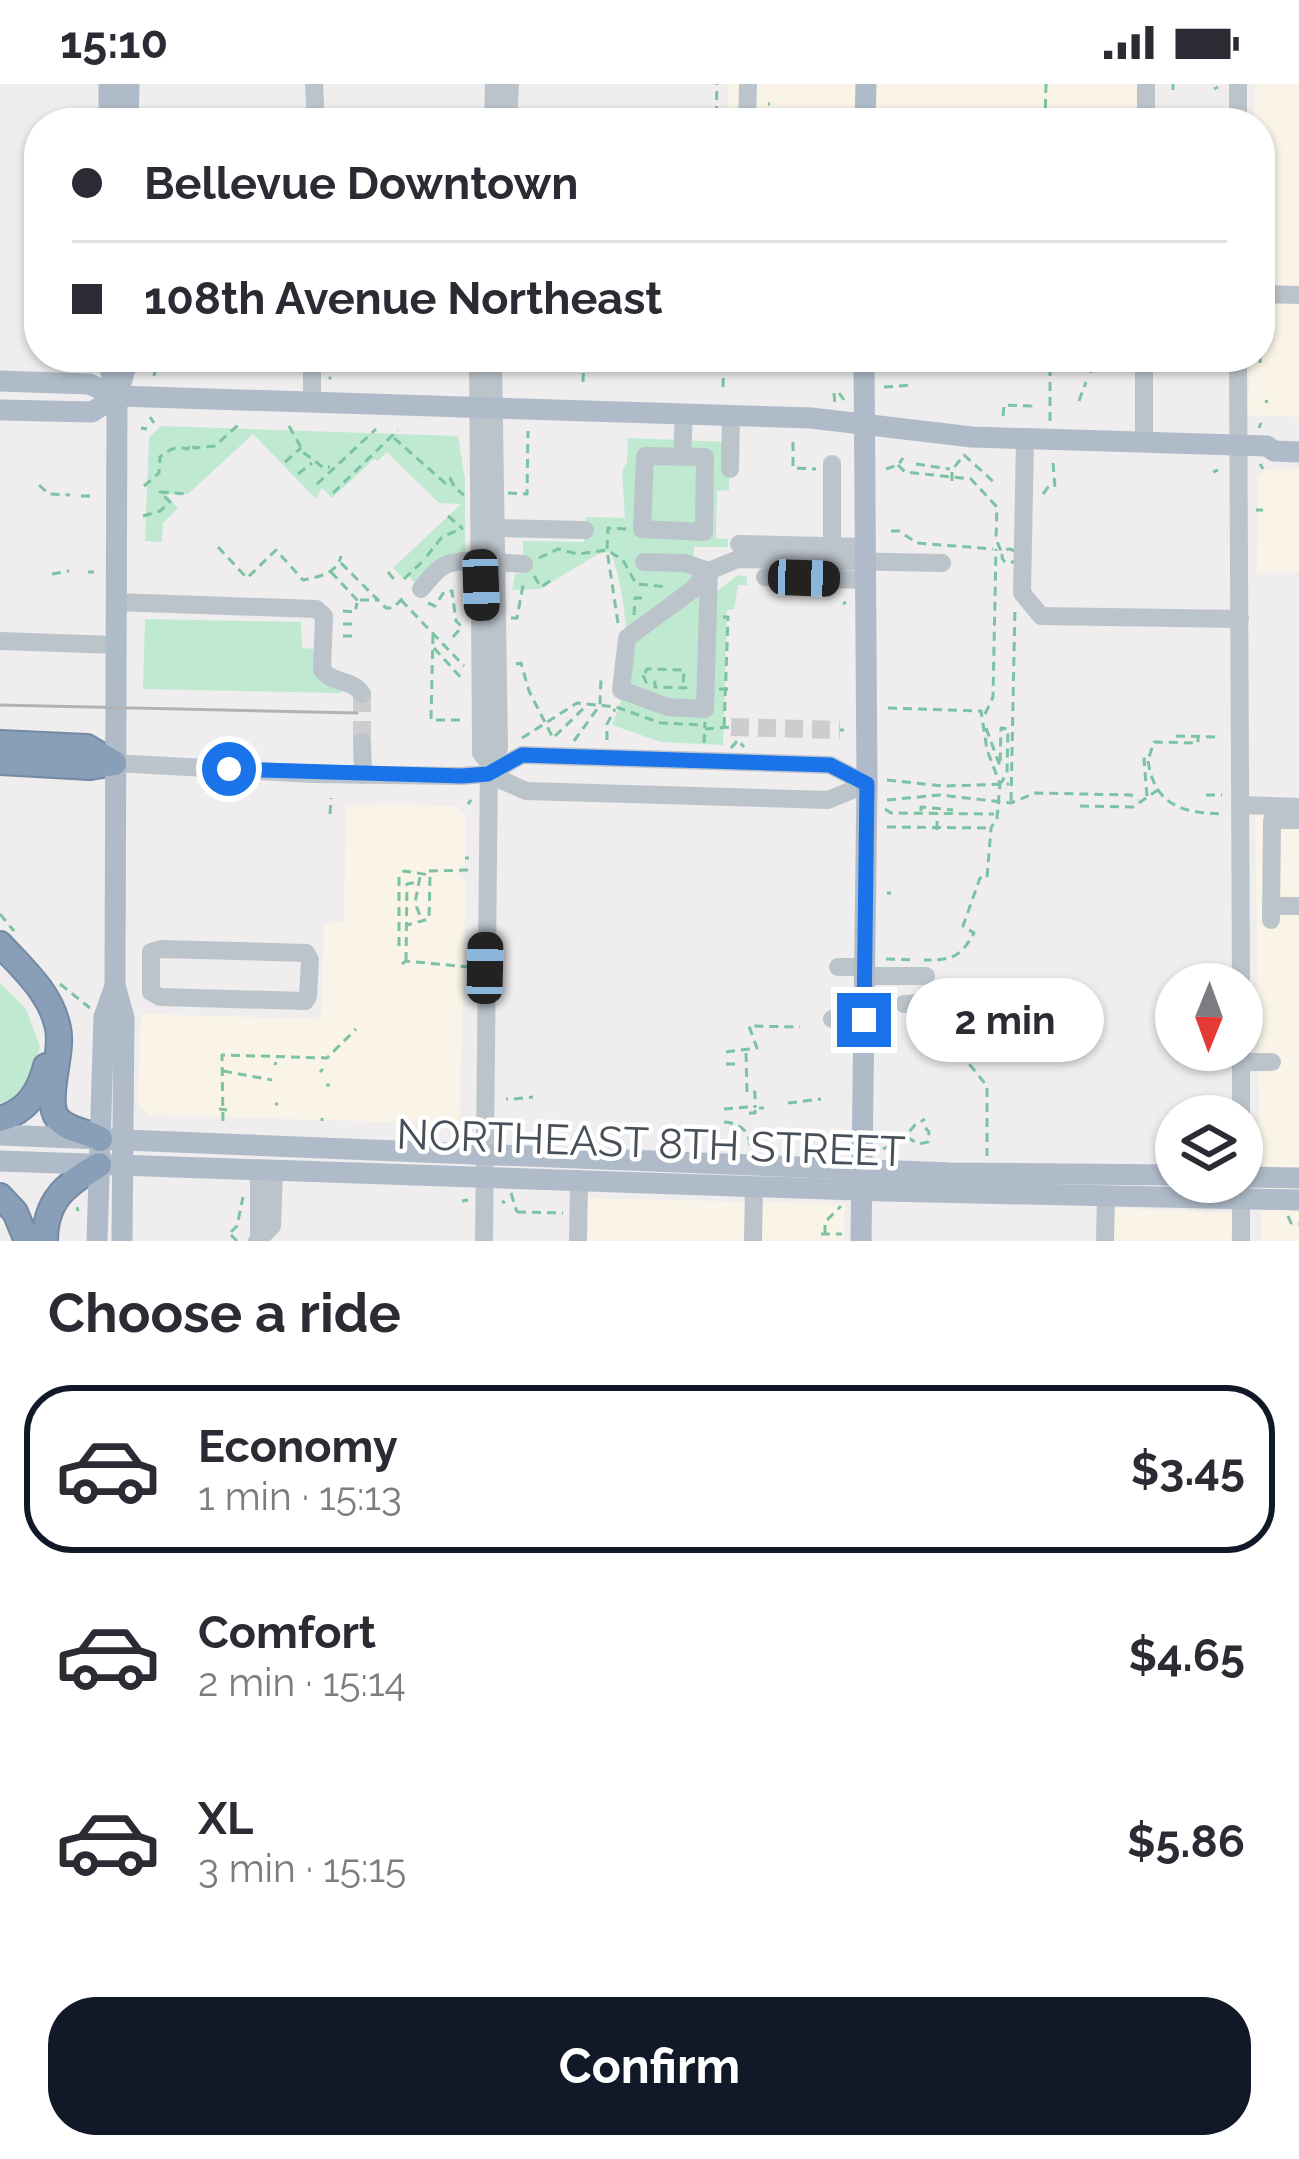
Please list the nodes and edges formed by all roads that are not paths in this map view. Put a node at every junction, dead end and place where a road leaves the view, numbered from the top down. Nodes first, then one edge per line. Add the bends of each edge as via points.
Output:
1 (111, 372) edge
2 (124, 372) edge
3 (312, 372) edge
4 (481, 372) edge
5 (491, 372) edge
6 (863, 372) edge
7 (1144, 372) edge
8 (1238, 372) edge
9 (0, 381) edge
10 (117, 396) junction
11 (312, 400) junction
12 (487, 406) junction
13 (0, 410) edge
14 (684, 414) junction
15 (730, 415) junction
16 (863, 425) junction
17 (1299, 438) edge
18 (1025, 440) junction
19 (1144, 443) junction
20 (1238, 446) junction
21 (1299, 452) edge
22 (1260, 453) junction
23 (682, 457) junction
24 (824, 466) road end
25 (730, 469) dead end
26 (832, 486) junction
27 (864, 486) junction
28 (495, 528) junction
29 (585, 530) dead end
30 (704, 532) junction
31 (832, 546) junction
32 (488, 561) junction
33 (644, 562) dead end
34 (865, 563) junction
35 (942, 563) dead end
36 (528, 569) road end
37 (709, 571) junction
38 (168, 584) dead end
39 (207, 585) dead end
40 (408, 592) road end
41 (116, 602) junction
42 (167, 605) junction
43 (207, 608) junction
44 (1240, 619) junction
45 (0, 641) edge
46 (116, 645) junction
47 (362, 694) dead end
48 (0, 742) edge
49 (362, 742) tunnel mouth
50 (0, 762) edge
51 (114, 763) junction
52 (488, 770) junction
53 (363, 775) junction
54 (877, 782) junction
55 (1229, 805) junction
56 (1299, 807) edge
57 (1299, 820) edge
58 (1240, 877) junction
59 (1271, 877) junction
60 (1299, 906) edge
61 (0, 944) edge
62 (1241, 963) edge
63 (838, 967) dead end
64 (872, 967) junction
65 (0, 968) edge
66 (151, 970) junction
67 (932, 977) road end
68 (116, 978) junction
69 (893, 1012) junction
70 (832, 1019) dead end
71 (1263, 1060) edge
72 (1271, 1062) dead end
73 (123, 1114) junction
74 (0, 1119) edge
75 (0, 1136) edge
76 (151, 1142) junction
77 (111, 1152) junction
78 (0, 1161) edge
79 (485, 1166) junction
80 (267, 1170) junction
81 (1155, 1175) edge
82 (1299, 1178) edge
83 (862, 1179) junction
84 (579, 1180) junction
85 (1263, 1183) edge
86 (754, 1186) junction
87 (1155, 1192) edge
88 (1263, 1193) edge
89 (0, 1196) edge
90 (1106, 1196) junction
91 (1241, 1203) edge
92 (1298, 1205) edge
93 (852, 1238) edge
94 (254, 1239) edge
95 (28, 1241) edge
96 (45, 1241) edge
97 (97, 1241) edge
98 (122, 1241) edge
99 (484, 1241) edge
100 (578, 1241) edge
101 (753, 1241) edge
102 (1105, 1241) edge
103 (1241, 1241) edge

1 - 10 main road
2 - 10 main road
3 - 11 street
4 - 12 street
5 - 12 street
6 - 16 main road
7 - 19 street
8 - 20 street
9 - 10 main road via 89,384
10 - 11 main road
10 - 13 main road via 92,412
10 - 41 main road
11 - 12 main road
12 - 14 main road
12 - 28 street
12 - 32 street
14 - 15 main road
14 - 23 street
15 - 16 main road
15 - 25 street
16 - 18 main road
16 - 27 main road
17 - 22 main road via 1278,438
18 - 19 main road via 1057,428
18 - 44 street via 1022,593 1041,616
19 - 20 main road
20 - 22 main road
20 - 44 street
21 - 22 main road
23 - 30 street via 705,457
23 - 30 street via 645,455 642,529
24 - 26 street
26 - 27 street
26 - 31 street
27 - 34 main road
28 - 29 street
28 - 32 street
30 - 31 street via 714,541
31 - 34 street
32 - 36 street
32 - 40 street via 457,560
32 - 52 street
32 - 52 street via 499,748
33 - 37 street
34 - 35 street
34 - 37 street via 759,574 738,559
34 - 54 main road
37 - 37 street via 627,638 621,690 668,707 705,709
38 - 42 street
39 - 43 street
41 - 42 street
41 - 46 main road
42 - 43 street
43 - 47 street via 322,611 322,670
44 - 55 street
45 - 46 street
46 - 51 main road
48 - 51 highway via 87,747
49 - 53 street
50 - 51 highway
51 - 53 street
51 - 68 main road
52 - 53 street
52 - 54 street via 522,755 830,765
52 - 54 street via 526,791 828,800
52 - 79 street
54 - 64 main road
55 - 56 street
55 - 58 street
57 - 59 street via 1272,820
58 - 59 street
58 - 62 street
59 - 60 street via 1271,913
61 - 77 highway via 43,992 56,1020 56,1115
63 - 64 street
64 - 67 street
64 - 69 main road
65 - 74 highway via 37,1004 47,1051 30,1102
66 - 66 street via 152,992 160,997 304,1001 310,959 161,949 151,952
66 - 68 street
68 - 73 main road
68 - 77 main road via 104,1017
69 - 70 street
69 - 83 main road
71 - 72 street
73 - 76 main road
73 - 77 main road
75 - 77 main road, NORTHEAST 8TH STREET
76 - 77 main road, NORTHEAST 8TH STREET
76 - 79 main road, NORTHEAST 8TH STREET
77 - 78 main road, NORTHEAST 8TH STREET
77 - 80 main road, NORTHEAST 8TH STREET
77 - 96 highway via 60,1191
77 - 97 main road
77 - 98 main road
79 - 80 main road, NORTHEAST 8TH STREET
79 - 83 main road, NORTHEAST 8TH STREET
79 - 84 main road, NORTHEAST 8TH STREET
79 - 99 street
80 - 94 street
81 - 83 main road, NORTHEAST 8TH STREET
82 - 85 main road, NORTHEAST 8TH STREET
83 - 86 main road, NORTHEAST 8TH STREET
83 - 90 main road, NORTHEAST 8TH STREET
83 - 93 main road
84 - 86 main road, NORTHEAST 8TH STREET
84 - 100 street
86 - 101 street
87 - 90 main road, NORTHEAST 8TH STREET
88 - 92 main road, NORTHEAST 8TH STREET
89 - 95 highway
90 - 102 street
91 - 103 street

